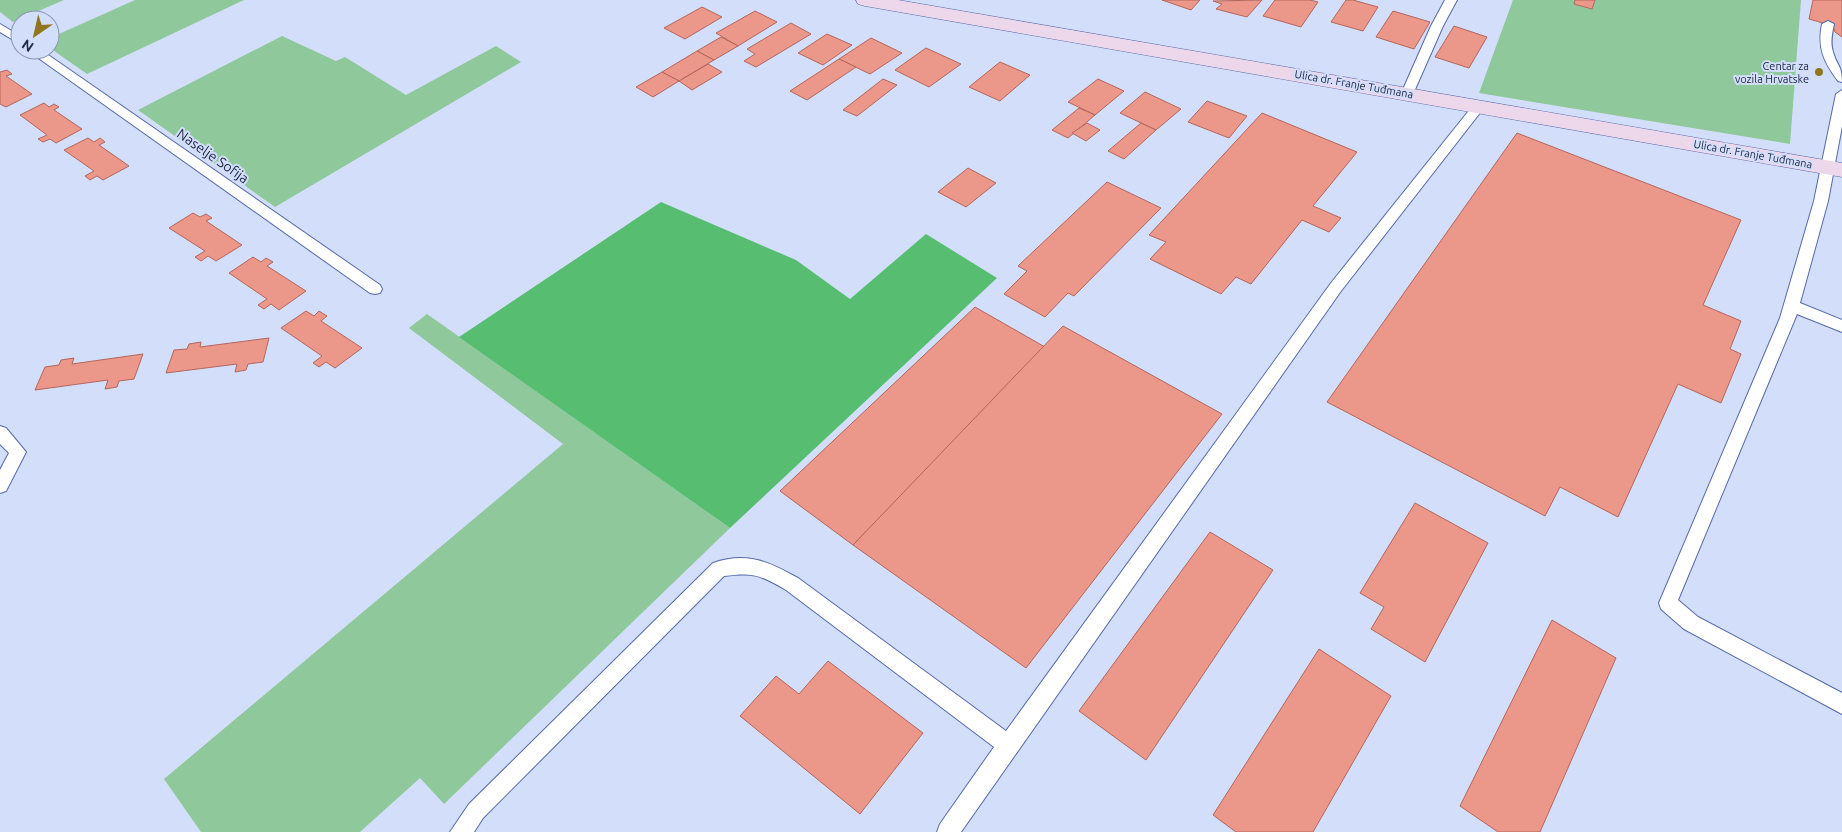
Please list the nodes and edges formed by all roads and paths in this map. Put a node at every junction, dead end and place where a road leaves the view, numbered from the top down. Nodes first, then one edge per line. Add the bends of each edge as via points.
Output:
1 (865, 0) edge
2 (1451, 0) edge
3 (1828, 24) dead end
4 (47, 60) edge
5 (1842, 78) edge
6 (1407, 94) junction
7 (1842, 94) edge
8 (1479, 106) junction
9 (1835, 169) edge
10 (375, 289) dead end
11 (1791, 306) junction
12 (1842, 326) edge
13 (0, 433) edge
14 (0, 486) edge
15 (1842, 704) edge
16 (1008, 746) junction
17 (461, 832) edge
18 (948, 832) edge

1 - 6 main road, Ulica dr. Franje Tuđmana
2 - 6 lane
3 - 5 lane via 1825,50
4 - 10 lane, Naselje Sofija
6 - 8 main road, Ulica dr. Franje Tuđmana
7 - 9 lane
8 - 9 main road, Ulica dr. Franje Tuđmana
8 - 16 lane via 1336,287
9 - 11 lane via 1821,201
11 - 12 lane
11 - 15 lane via 1668,603 1691,623
13 - 14 lane via 18,452
16 - 17 lane via 792,584 763,568 740,566 719,569 476,811
16 - 18 lane

